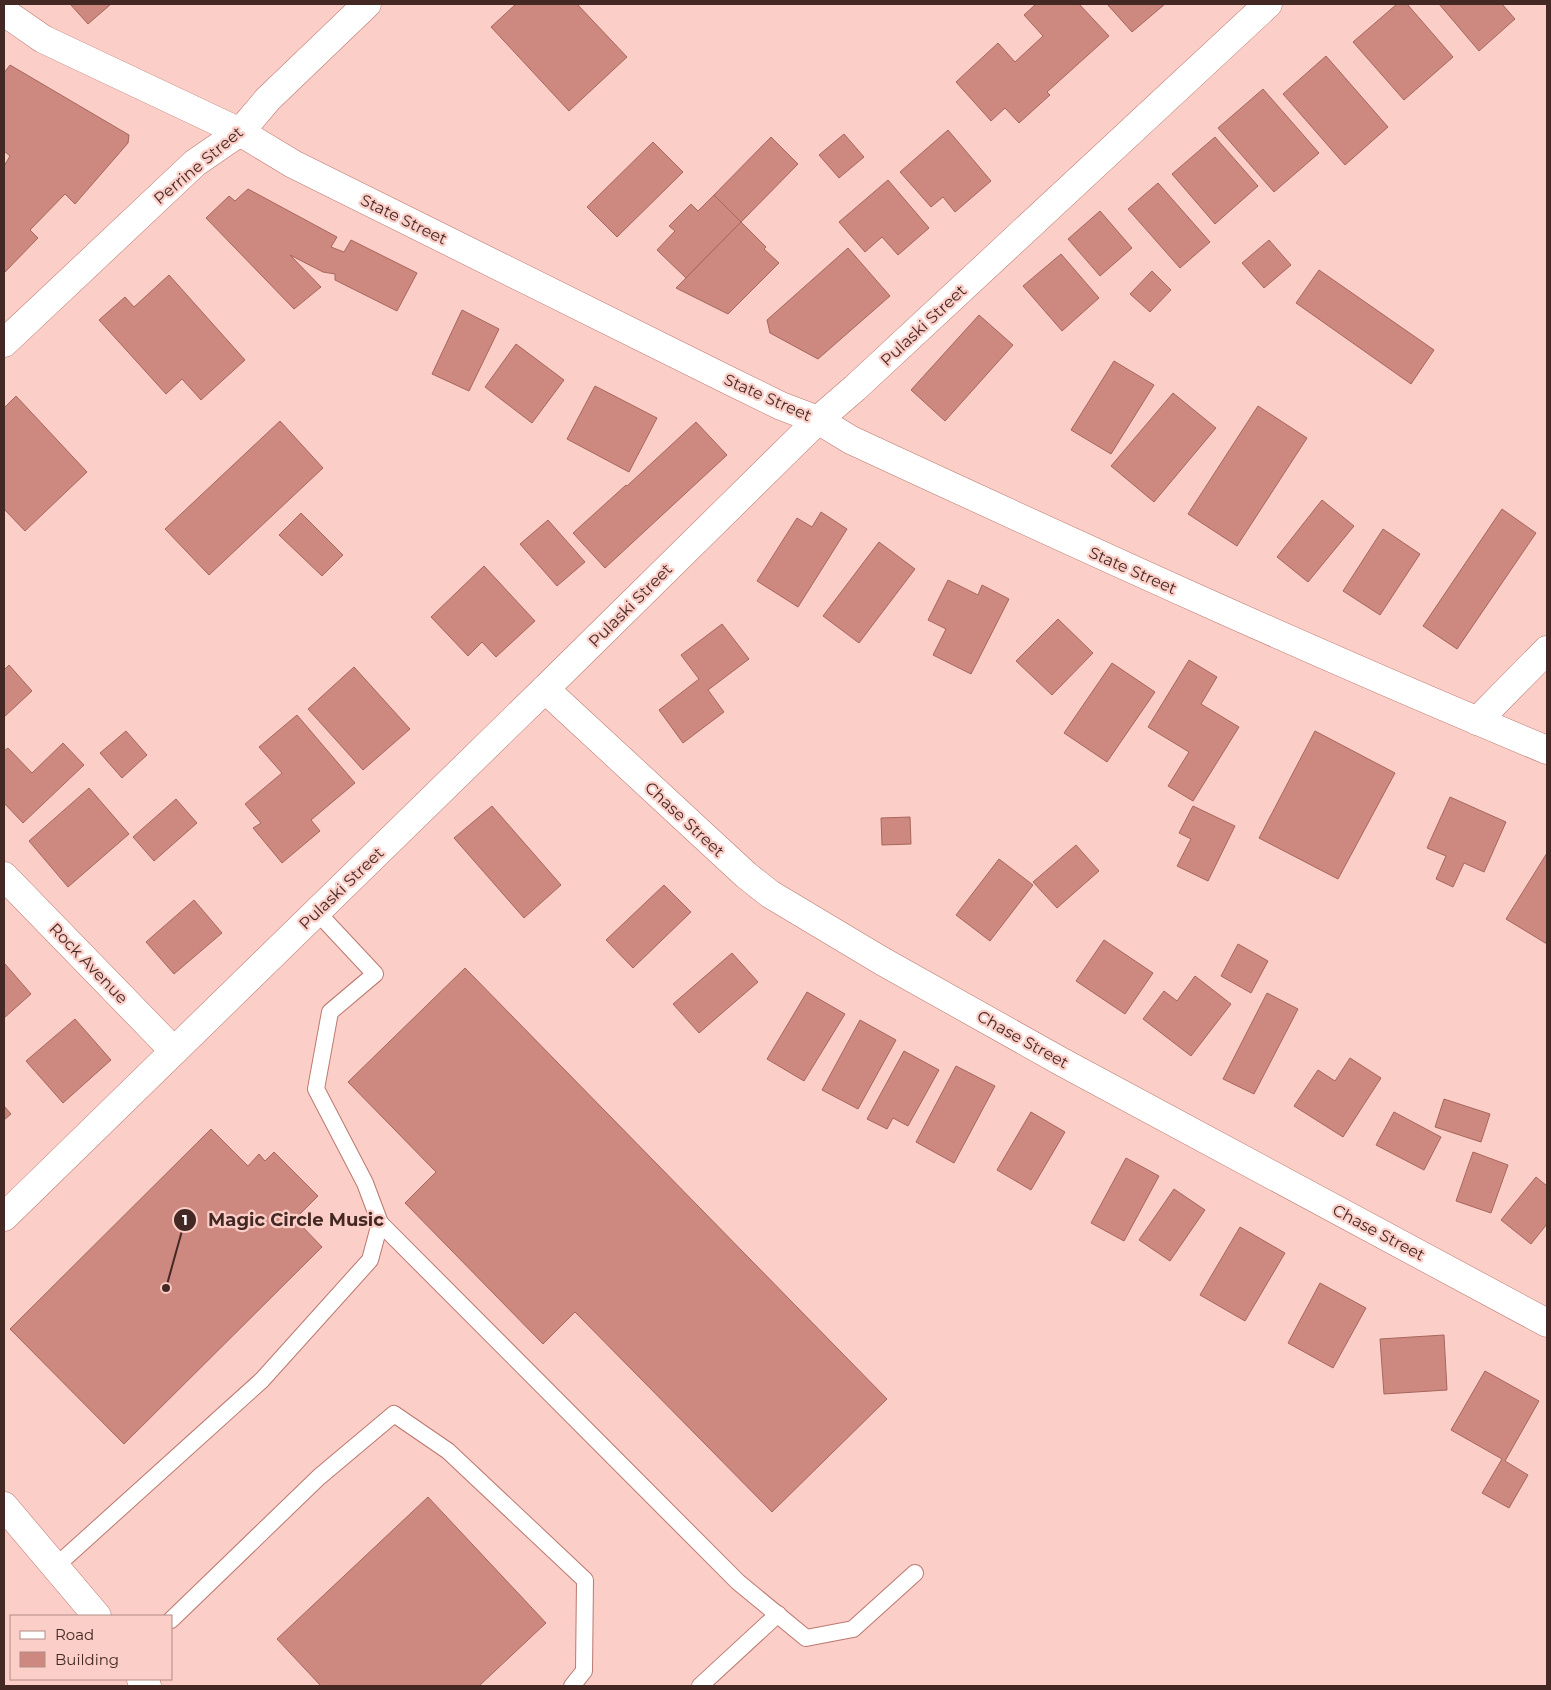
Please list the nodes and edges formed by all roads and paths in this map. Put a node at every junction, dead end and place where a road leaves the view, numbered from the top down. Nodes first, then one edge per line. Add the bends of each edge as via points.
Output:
1 (367, 4) edge
2 (1268, 4) edge
3 (4, 12) edge
4 (240, 132) junction
5 (4, 343) edge
6 (818, 420) junction
7 (1547, 650) edge
8 (545, 689) junction
9 (1477, 721) junction
10 (1547, 750) edge
11 (4, 876) edge
12 (316, 912) junction
13 (174, 1050) junction
14 (4, 1217) edge
15 (380, 1222) junction
16 (1547, 1323) edge
17 (4, 1506) edge
18 (56, 1566) junction
19 (916, 1573) dead end
20 (778, 1614) junction
21 (97, 1615) edge
22 (172, 1619) edge
23 (572, 1686) edge
24 (700, 1686) edge

1 - 4 street, Perrine Street via 268,98
2 - 6 street, Pulaski Street
3 - 4 street, State Street via 43,40
4 - 5 street, Perrine Street via 195,163
4 - 6 street, State Street via 293,164 781,406
6 - 8 street, Pulaski Street
6 - 9 street, State Street via 851,440 1093,552
7 - 9 street
8 - 12 street, Pulaski Street
8 - 16 street, Chase Street via 770,894 1062,1062
9 - 10 street, State Street
11 - 13 street, Rock Avenue
12 - 13 street, Pulaski Street
12 - 15 lane via 375,974 330,1012 316,1089 365,1183
13 - 14 street, Pulaski Street
15 - 18 lane via 370,1260 262,1380
15 - 20 lane via 738,1582
17 - 18 street
18 - 21 street
19 - 20 lane via 853,1629 806,1638
20 - 24 lane
22 - 23 lane via 319,1477 394,1414 448,1451 586,1580 584,1671

